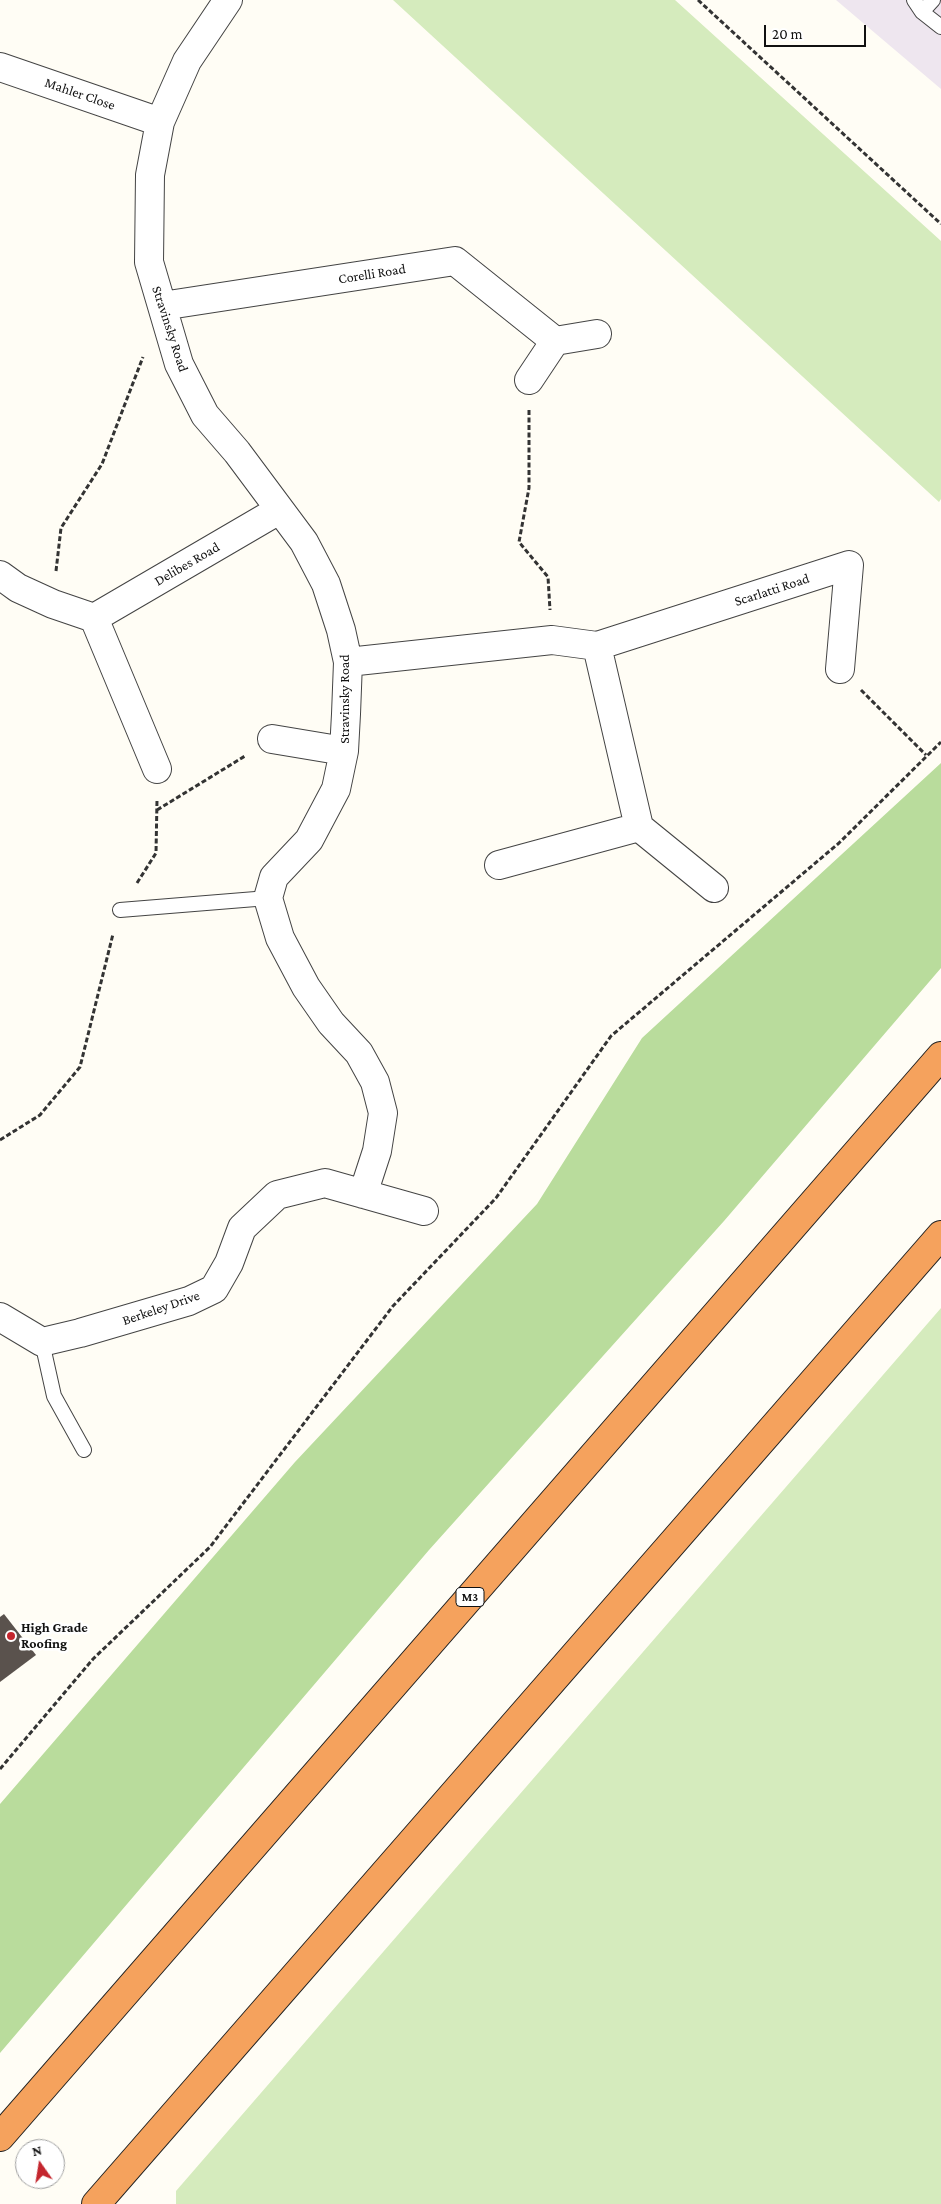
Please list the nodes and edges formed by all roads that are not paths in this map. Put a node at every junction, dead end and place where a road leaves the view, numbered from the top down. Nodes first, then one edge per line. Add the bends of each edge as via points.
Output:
1 (228, 0) edge
2 (934, 0) edge
3 (918, 6) edge
4 (941, 27) edge
5 (0, 67) edge
6 (160, 122) junction
7 (162, 306) junction
8 (597, 334) dead end
9 (555, 341) junction
10 (529, 380) road end
11 (279, 510) junction
12 (0, 575) edge
13 (94, 618) junction
14 (597, 646) junction
15 (348, 662) junction
16 (840, 669) road end
17 (272, 739) road end
18 (344, 751) junction
19 (157, 769) road end
20 (639, 827) junction
21 (499, 865) dead end
22 (714, 888) dead end
23 (268, 898) junction
24 (120, 910) road end
25 (941, 1056) edge
26 (363, 1194) junction
27 (424, 1212) dead end
28 (941, 1235) edge
29 (0, 1317) edge
30 (42, 1342) junction
31 (84, 1450) dead end
32 (0, 2137) edge
33 (96, 2204) edge

1 - 6 street, Stravinsky Road via 187,61
2 - 3 lane
3 - 4 lane
5 - 6 street, Mahler Close
6 - 7 street, Stravinsky Road via 150,175 148,262
7 - 9 street, Corelli Road via 455,261
7 - 11 street, Stravinsky Road via 180,364 205,414
8 - 9 street
9 - 10 street
11 - 13 street, Delibes Road
11 - 15 street, Stravinsky Road via 304,542 326,584
12 - 13 street via 18,588
13 - 19 street
14 - 15 street, Scarlatti Road via 552,640
14 - 16 street, Scarlatti Road via 849,565
14 - 20 street
15 - 18 street, Stravinsky Road
17 - 18 street, Stravinsky Road
18 - 23 street, Stravinsky Road via 336,789 309,840 274,877
20 - 21 street
20 - 22 street
23 - 24 lane
23 - 26 street via 280,938 306,987 331,1023 359,1053 375,1082 383,1113 377,1151
25 - 32 highway, M3
26 - 27 street, Berkeley Drive
26 - 30 street, Berkeley Drive via 325,1183 277,1195 242,1228 229,1264 214,1288 189,1301
28 - 33 highway
29 - 30 street
30 - 31 lane via 54,1396

